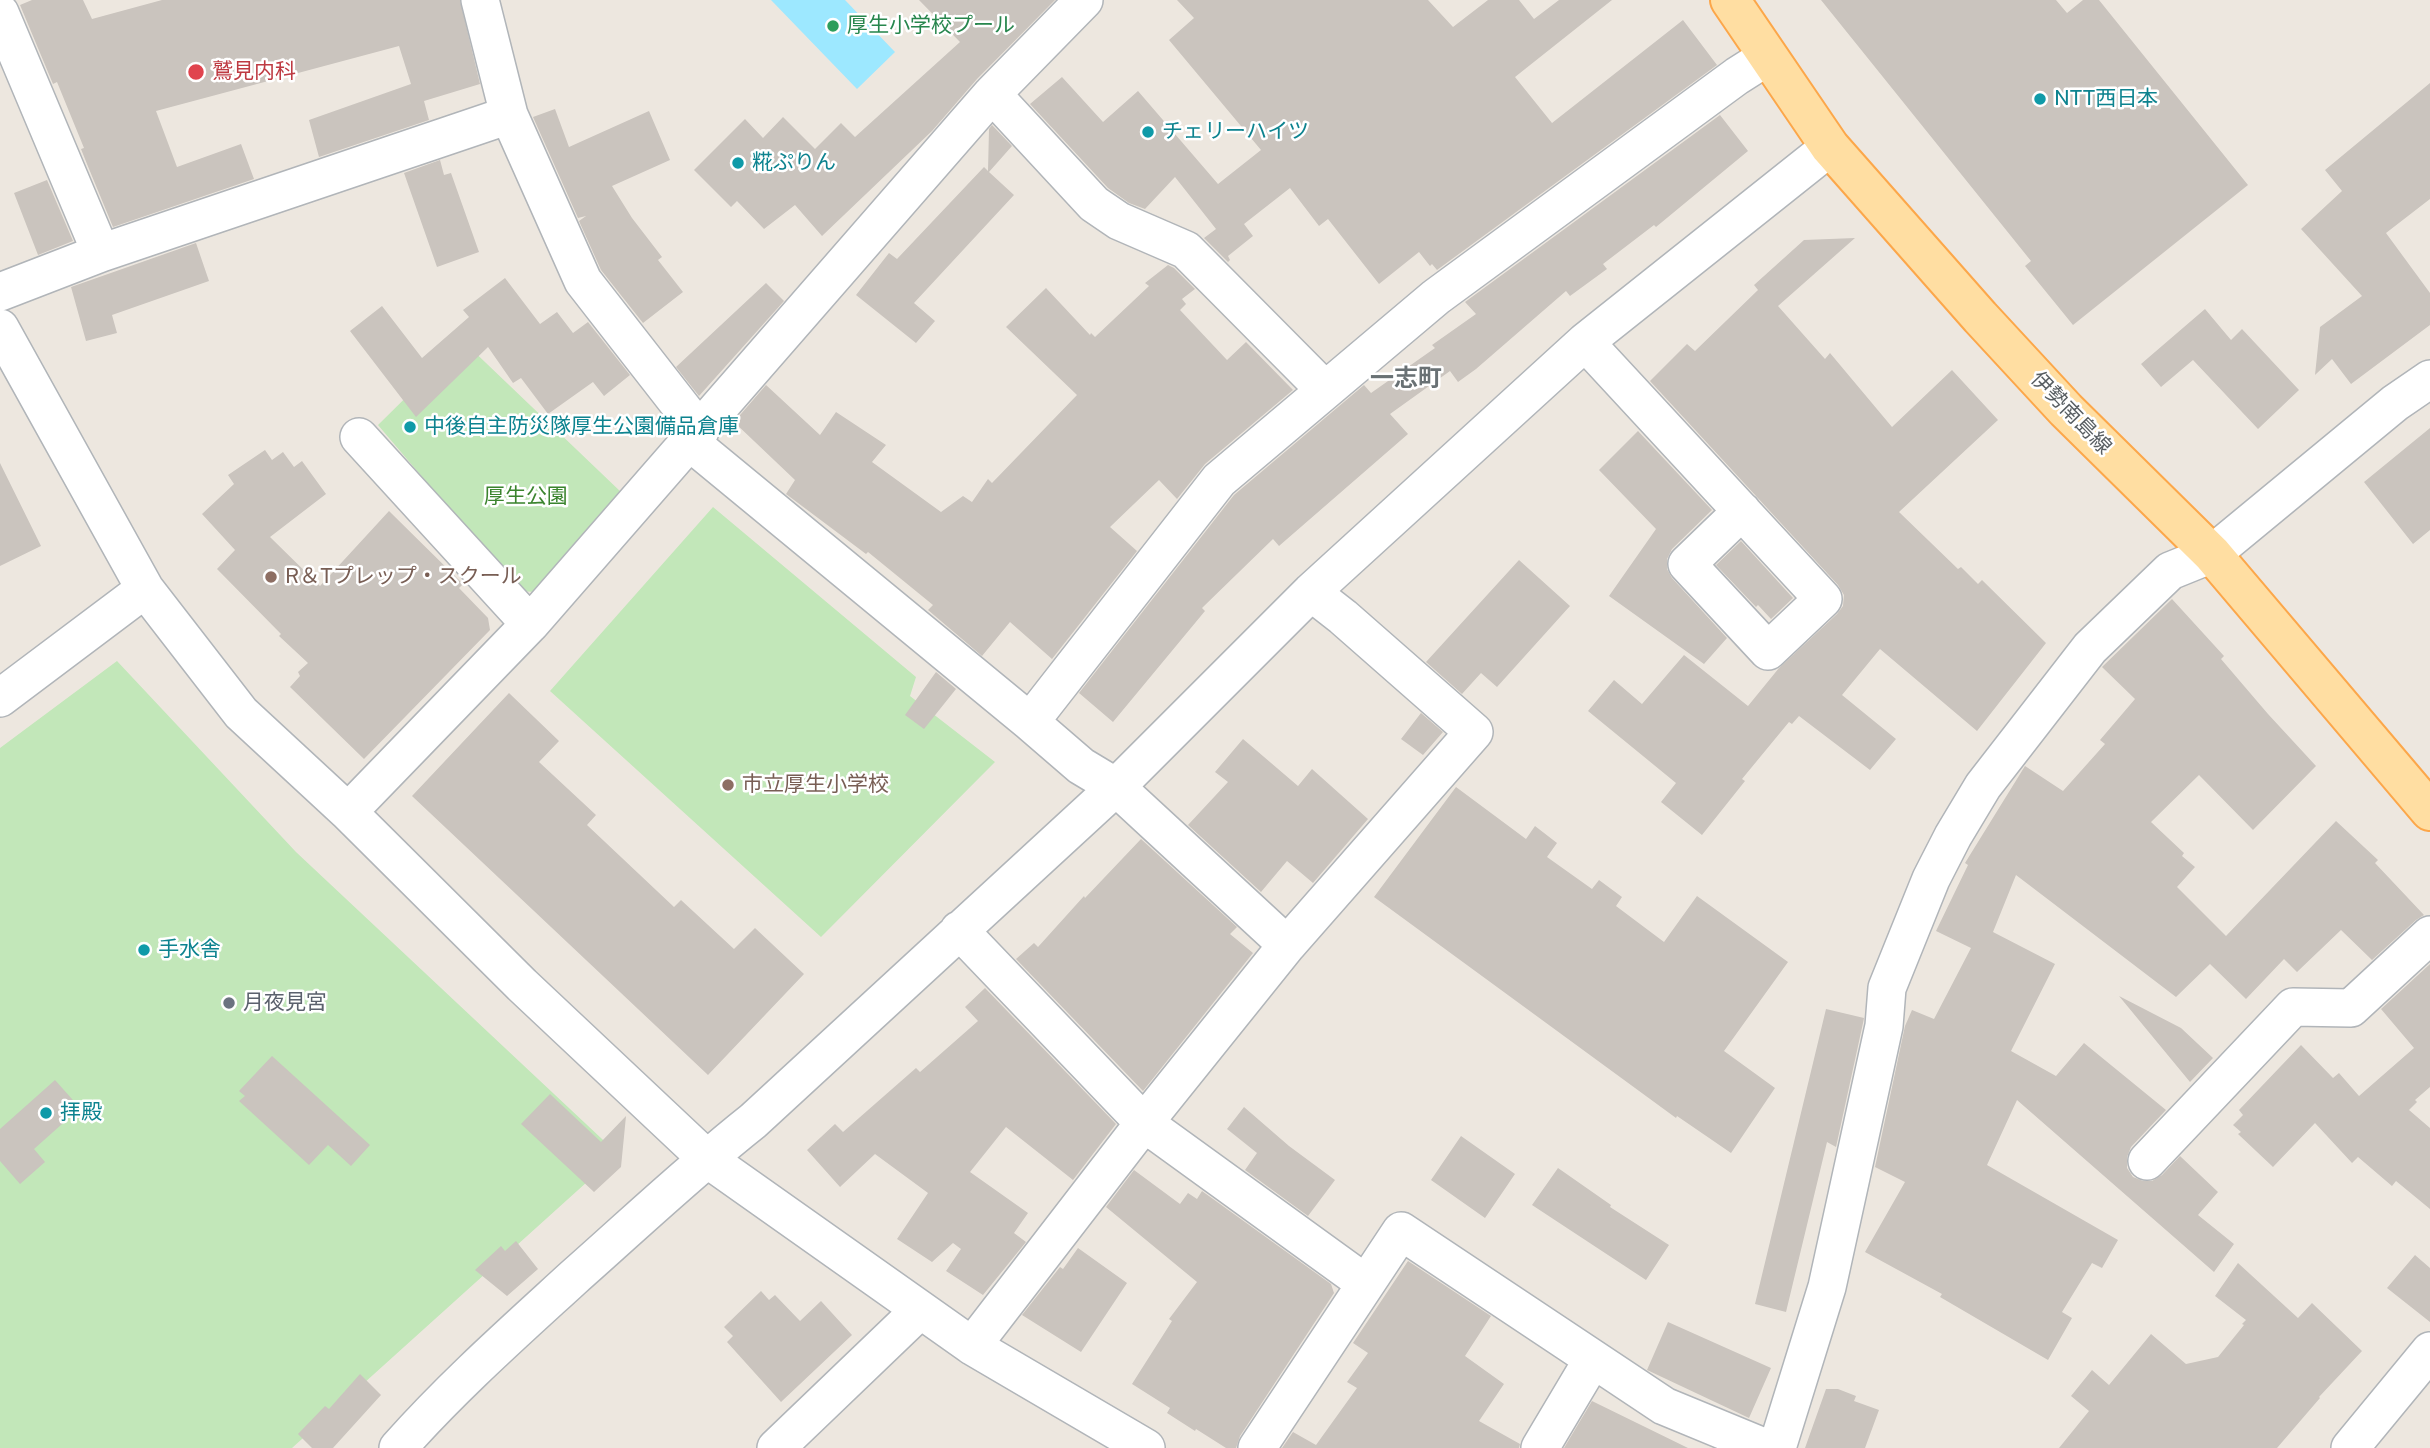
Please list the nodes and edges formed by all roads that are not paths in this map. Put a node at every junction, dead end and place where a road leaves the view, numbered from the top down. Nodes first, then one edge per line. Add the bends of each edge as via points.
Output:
1 (480, 0) edge
2 (1083, 0) edge
3 (1730, 0) edge
4 (0, 13) edge
5 (1767, 57) junction
6 (992, 94) junction
7 (509, 116) junction
8 (1830, 146) junction
9 (101, 253) junction
10 (0, 292) edge
11 (0, 328) edge
12 (1584, 342) junction
13 (2430, 379) edge
14 (1324, 389) junction
15 (359, 437) dead end
16 (695, 437) junction
17 (1742, 511) dead end
18 (2212, 554) junction
19 (145, 589) junction
20 (1311, 592) junction
21 (530, 624) junction
22 (0, 698) edge
23 (1030, 722) junction
24 (1116, 787) junction
25 (2430, 811) edge
26 (348, 812) junction
27 (960, 930) junction
28 (2430, 935) edge
29 (1287, 945) junction
30 (1144, 1124) junction
31 (706, 1158) junction
32 (2147, 1161) dead end
33 (1365, 1283) junction
34 (920, 1310) junction
35 (972, 1346) junction
36 (2430, 1351) edge
37 (1593, 1359) junction
38 (398, 1448) edge
39 (776, 1448) edge
40 (1146, 1448) edge
41 (1256, 1448) edge
42 (1540, 1448) edge
43 (1766, 1448) edge
44 (1777, 1448) edge
45 (2350, 1448) edge

1 - 7 street
2 - 6 street
3 - 5 main road, 伊勢南島線
4 - 9 street
5 - 8 main road, 伊勢南島線
5 - 14 street via 1436,297
6 - 14 street via 1094,204 1119,221 1185,250
6 - 16 street
7 - 9 street
7 - 16 street via 583,281
8 - 12 street
8 - 18 main road, 伊勢南島線 via 2066,410
9 - 10 street
11 - 19 street
12 - 17 street
12 - 20 street
13 - 18 street
14 - 23 street via 1219,480
15 - 21 street
16 - 21 street
16 - 23 street
18 - 25 main road, 伊勢南島線
18 - 44 street via 2170,571 2090,648 1983,786 1931,879 1887,988 1884,1026 1827,1287
19 - 22 street
19 - 26 street via 241,713
20 - 24 street
20 - 29 street via 1474,732
21 - 26 street
23 - 24 street via 1081,766
24 - 27 street
24 - 29 street
26 - 31 street
27 - 30 street
27 - 31 street via 753,1121
28 - 32 street via 2351,1008 2293,1007
29 - 30 street
30 - 33 street
30 - 35 street
31 - 34 street
31 - 38 street via 426,1416
33 - 37 street via 1401,1231
33 - 41 street
34 - 35 street
34 - 39 street
35 - 40 street
36 - 45 street
37 - 42 street
37 - 43 street via 1664,1406

